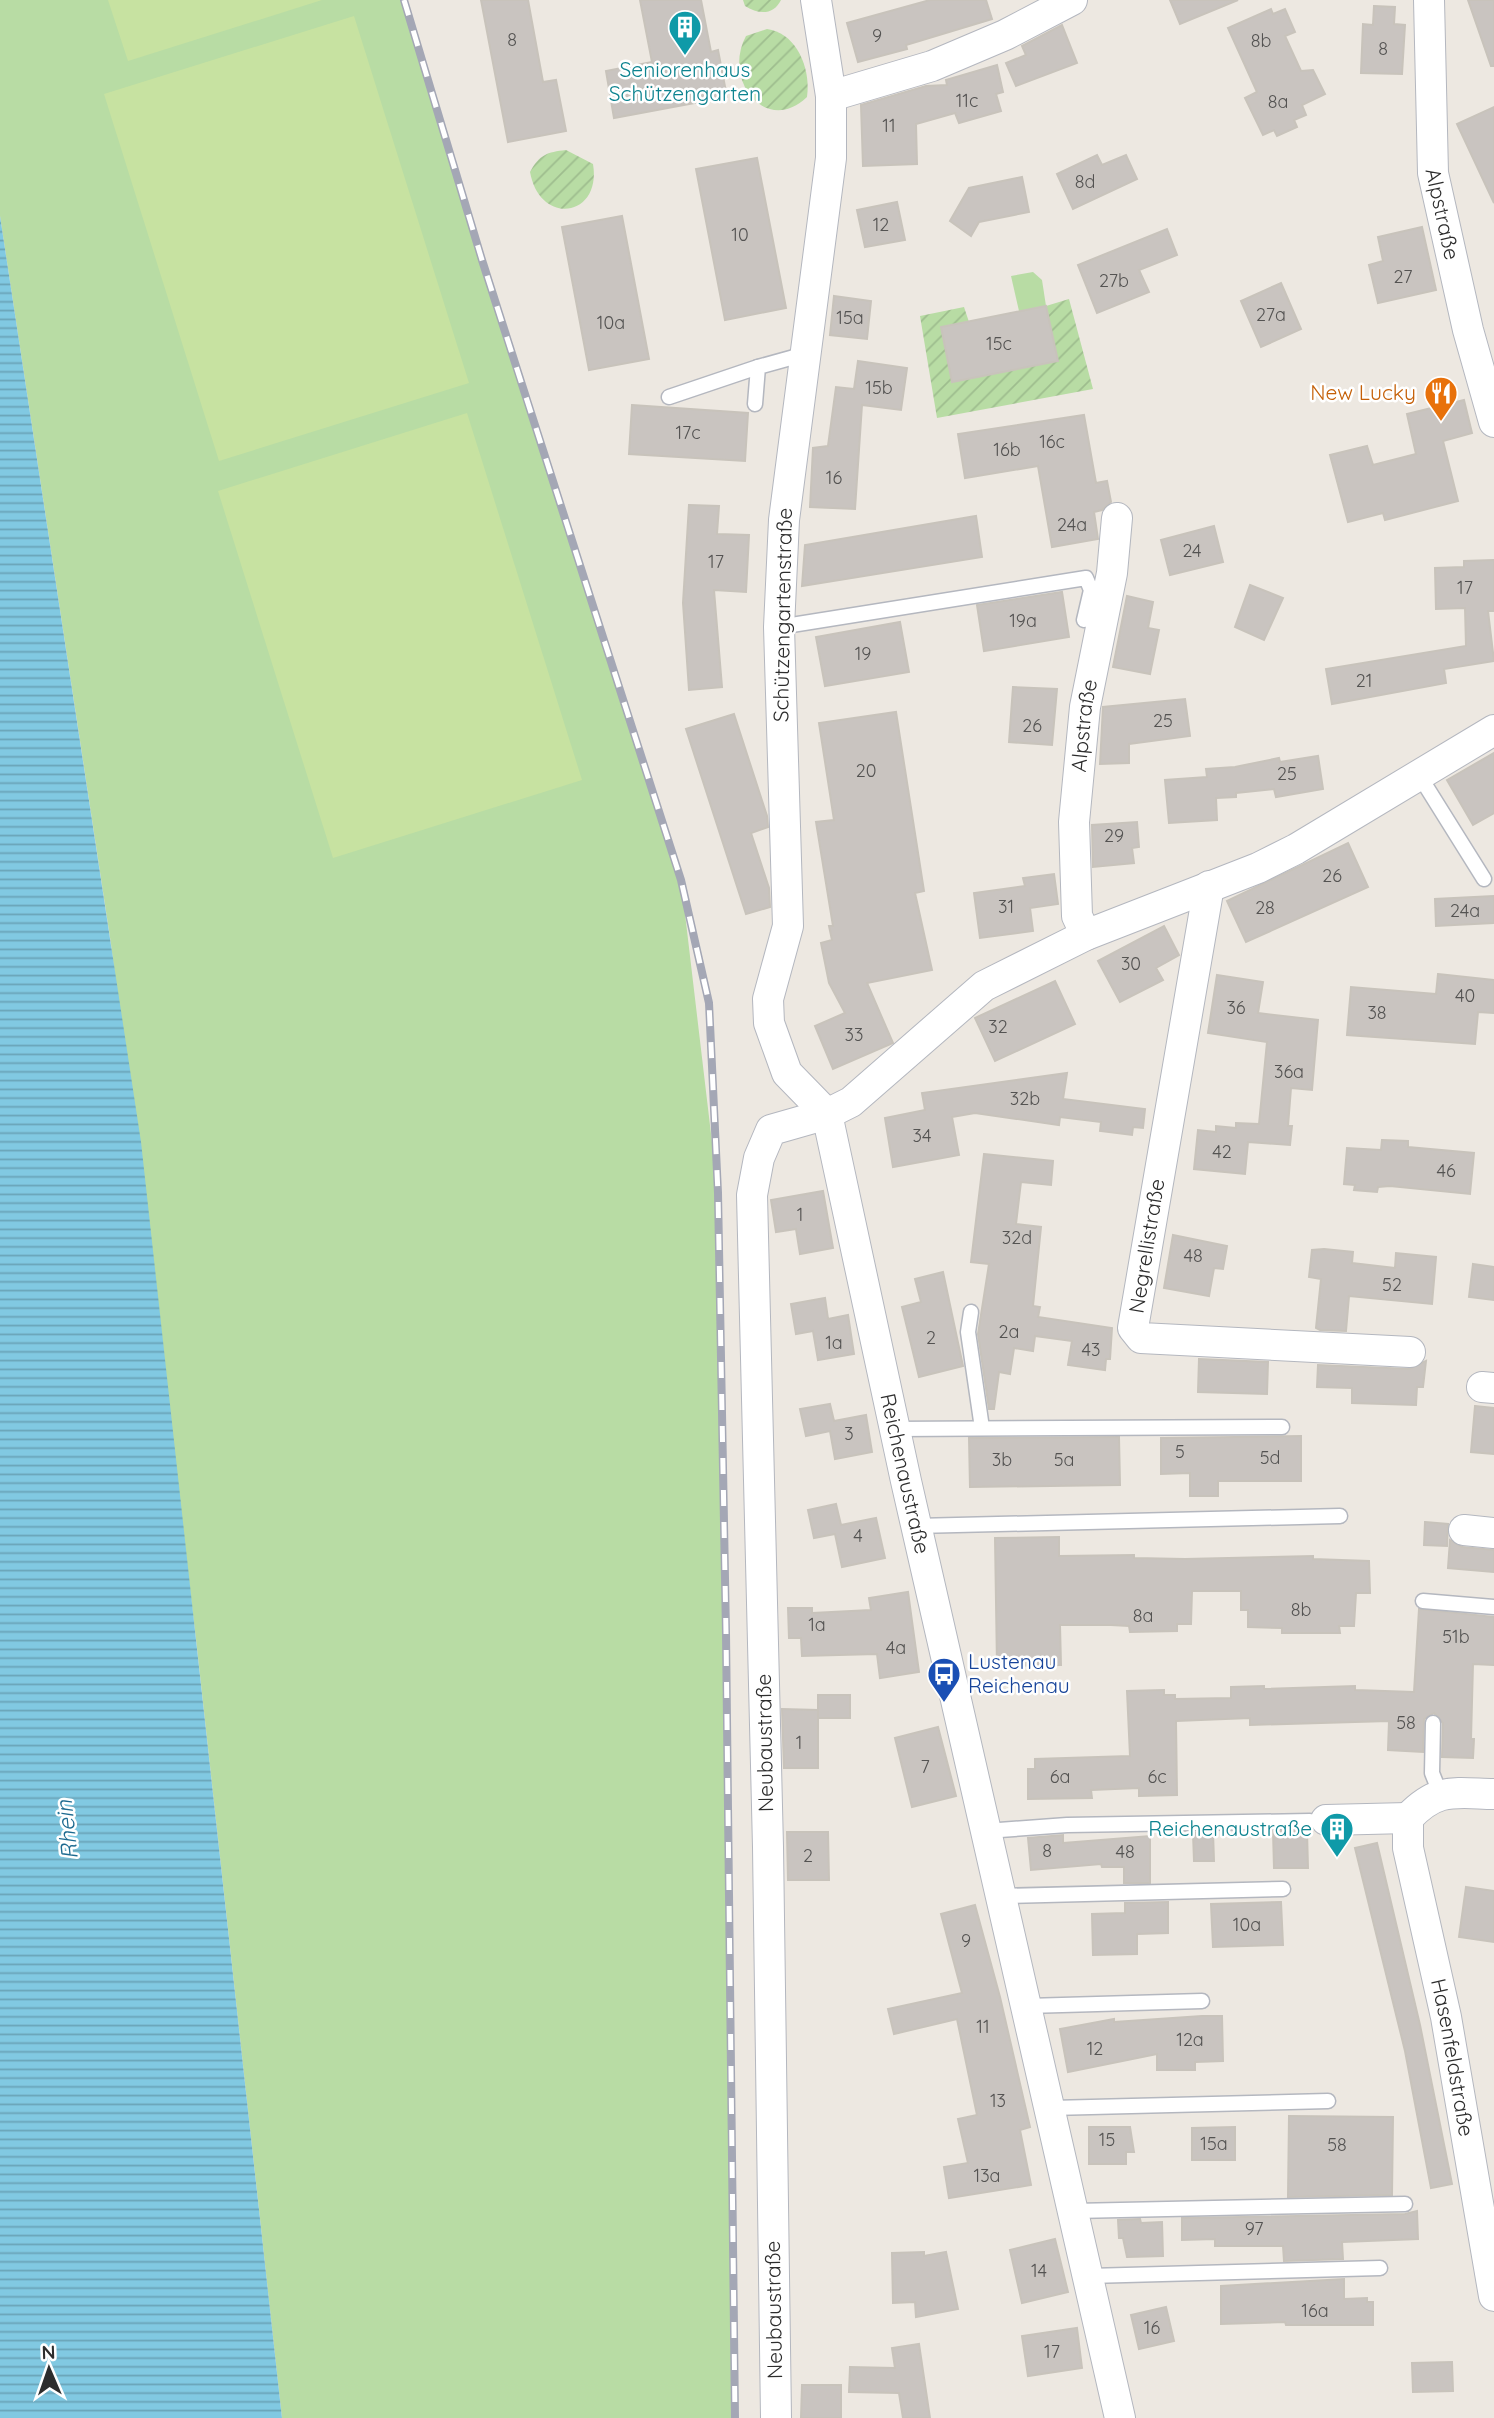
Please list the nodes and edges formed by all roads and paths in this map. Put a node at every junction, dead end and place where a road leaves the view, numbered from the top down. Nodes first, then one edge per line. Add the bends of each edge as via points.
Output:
1 (816, 0) edge
2 (1072, 0) edge
3 (1429, 0) edge
4 (831, 96) junction
5 (805, 354) junction
6 (758, 367) junction
7 (669, 397) dead end
8 (755, 404) dead end
9 (1494, 422) edge
10 (1117, 518) dead end
11 (1084, 620) dead end
12 (779, 627) junction
13 (1494, 730) edge
14 (1419, 775) junction
15 (1483, 879) dead end
16 (1209, 886) junction
17 (1086, 935) junction
18 (827, 1114) junction
19 (971, 1312) dead end
20 (1410, 1352) dead end
21 (1282, 1427) dead end
22 (982, 1428) junction
23 (895, 1429) junction
24 (1340, 1516) dead end
25 (916, 1526) junction
26 (1464, 1530) dead end
27 (1494, 1533) edge
28 (1423, 1601) dead end
29 (1494, 1607) edge
30 (1433, 1723) dead end
31 (1440, 1793) junction
32 (1494, 1794) edge
33 (1408, 1818) junction
34 (1318, 1821) joint
35 (986, 1831) junction
36 (1283, 1889) dead end
37 (1001, 1896) junction
38 (1202, 2000) dead end
39 (1027, 2006) junction
40 (1328, 2101) dead end
41 (1051, 2108) junction
42 (1405, 2204) dead end
43 (1074, 2211) junction
44 (1380, 2268) dead end
45 (1089, 2276) junction
46 (1494, 2296) edge
47 (776, 2418) edge
48 (1120, 2418) edge

1 - 4 street, Schützengartenstraße
2 - 4 street via 932,66
3 - 9 street, Alpstraße via 1433,173
4 - 5 street, Schützengartenstraße via 830,172
5 - 6 lane
5 - 12 street, Schützengartenstraße via 784,520
6 - 7 lane
6 - 8 lane
10 - 17 street, Alpstraße via 1112,573 1085,707 1074,822 1077,916
11 - 12 lane via 1091,590 1086,578
12 - 18 street, Schützengartenstraße via 788,926 768,999 769,1023 787,1073
13 - 14 street
14 - 15 lane
14 - 16 street via 1296,849
16 - 17 street
16 - 20 street, Negrellistraße via 1133,1328 1141,1338
17 - 18 street via 984,986 851,1102
18 - 23 street, Reichenaustraße
18 - 47 street, Neubaustraße via 771,1130 759,1158 752,1195
19 - 22 lane via 968,1332
21 - 22 lane
22 - 23 lane
23 - 25 street, Reichenaustraße
24 - 25 lane
25 - 35 street, Reichenaustraße
26 - 27 street
28 - 29 lane
30 - 31 lane via 1432,1773
31 - 32 street
31 - 33 street
33 - 34 street
33 - 46 street, Hasenfeldstraße via 1408,1848 1446,2017
34 - 35 lane via 1067,1825
35 - 37 street, Reichenaustraße
36 - 37 lane
37 - 39 street, Reichenaustraße
38 - 39 lane
39 - 41 street, Reichenaustraße
40 - 41 lane
41 - 43 street, Reichenaustraße
42 - 43 lane
43 - 45 street, Reichenaustraße
44 - 45 lane
45 - 48 street, Reichenaustraße

